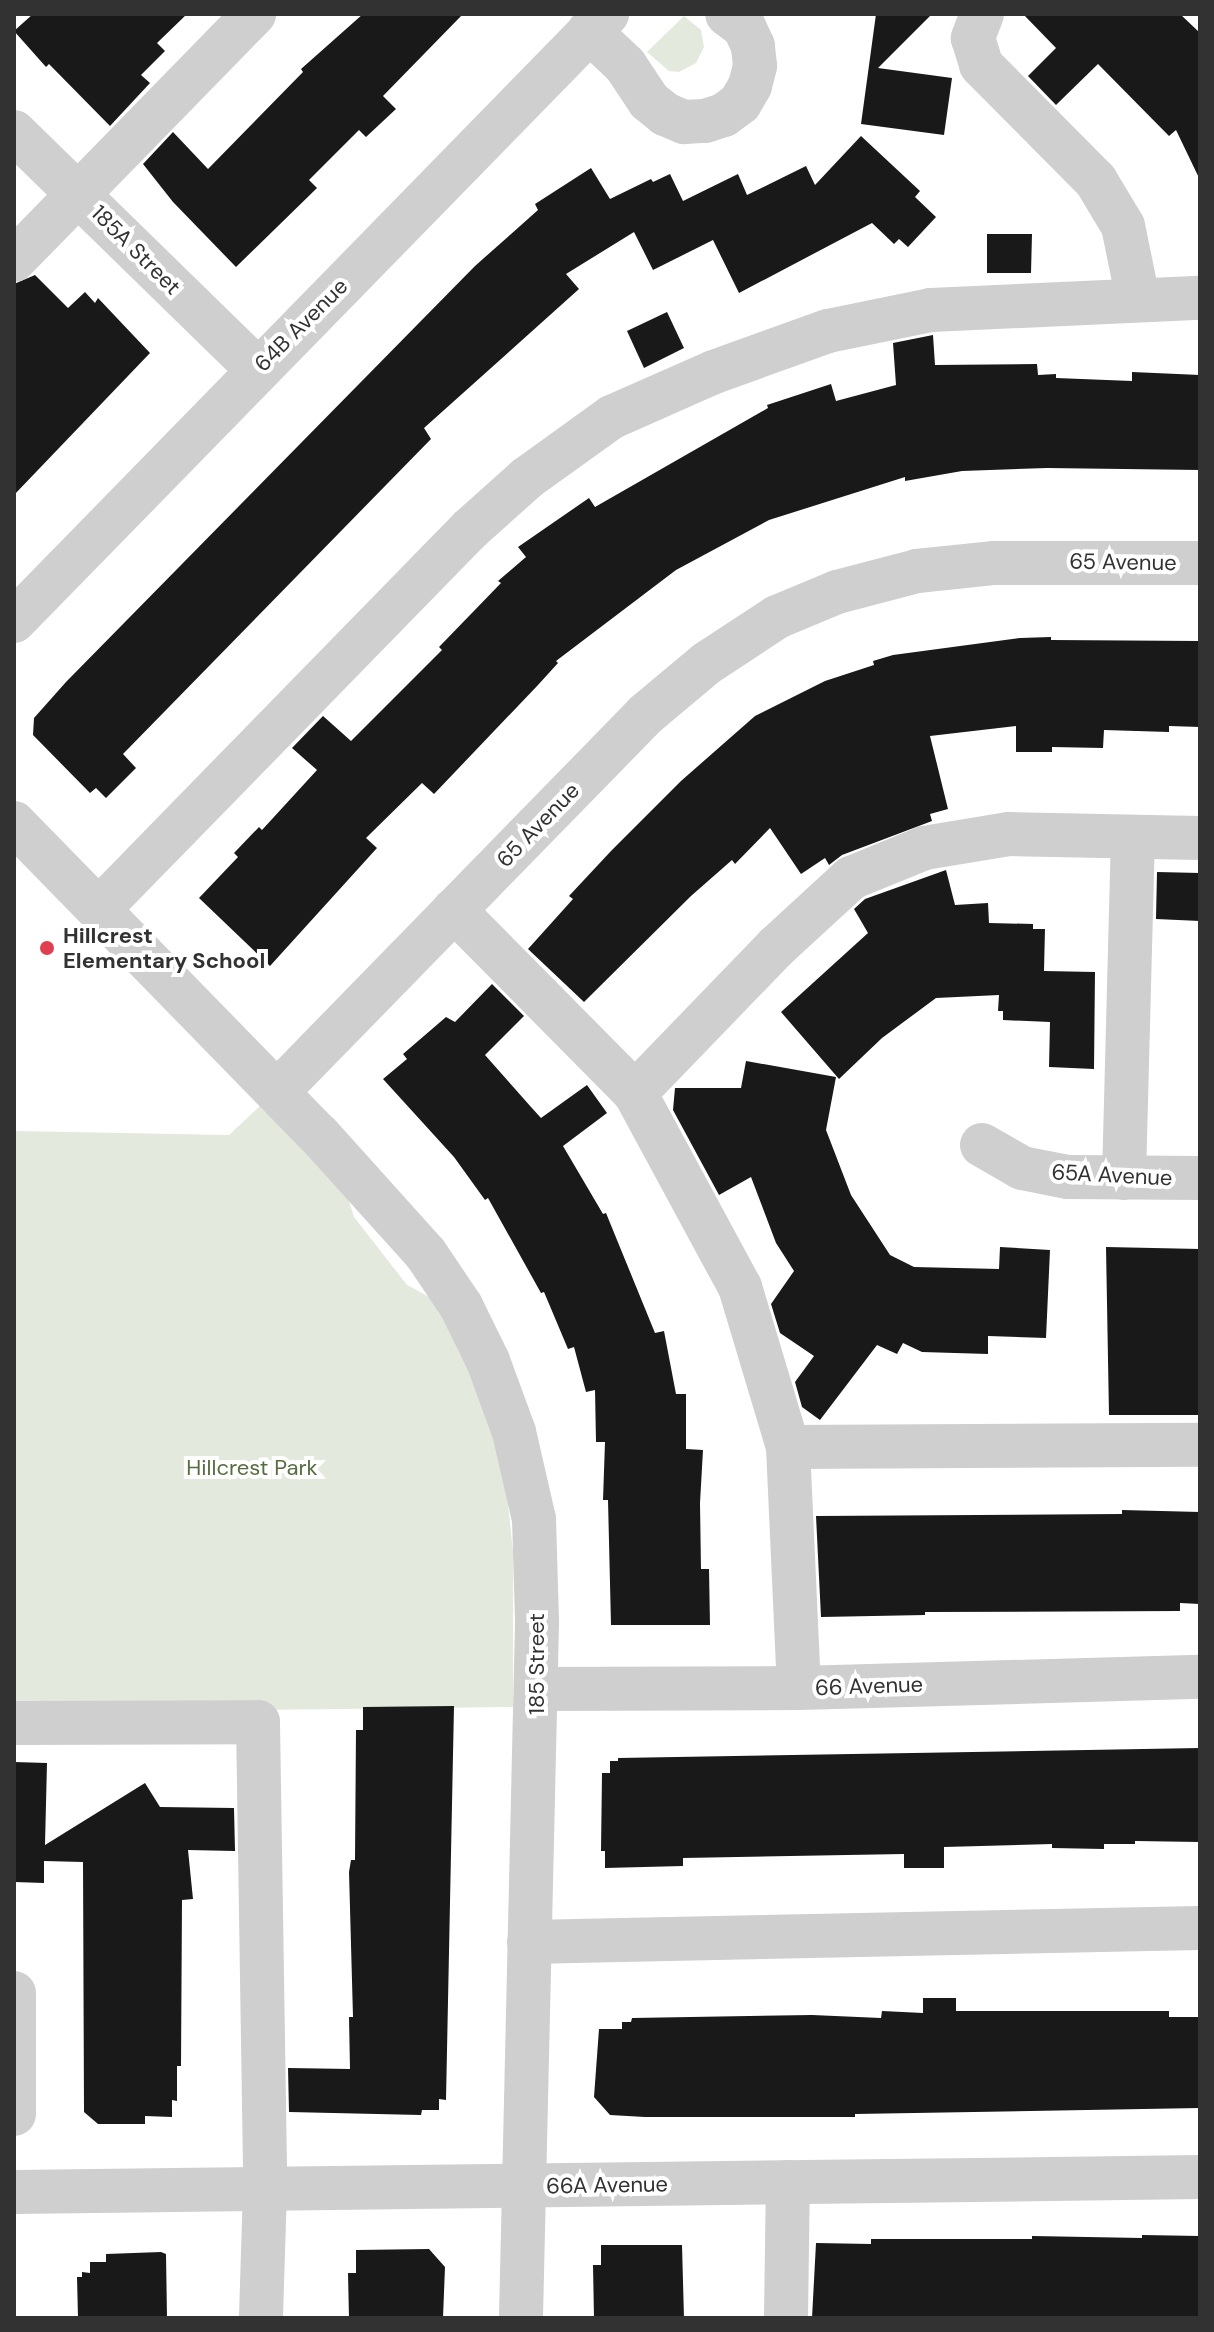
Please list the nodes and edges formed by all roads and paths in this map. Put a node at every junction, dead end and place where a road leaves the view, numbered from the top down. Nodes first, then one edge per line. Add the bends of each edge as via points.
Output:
1 (727, 14) edge
2 (982, 14) edge
3 (243, 18) edge
4 (598, 22) edge
5 (14, 132) edge
6 (80, 194) junction
7 (14, 260) edge
8 (1200, 298) edge
9 (1138, 299) junction
10 (257, 369) junction
11 (1200, 563) edge
12 (14, 621) edge
13 (14, 823) edge
14 (1133, 838) junction
15 (1200, 838) edge
16 (99, 909) junction
17 (454, 910) junction
18 (277, 1092) junction
19 (635, 1093) junction
20 (982, 1145) dead end
21 (1124, 1178) junction
22 (1200, 1178) edge
23 (1200, 1445) edge
24 (788, 1447) junction
25 (1200, 1677) edge
26 (799, 1688) junction
27 (538, 1689) junction
28 (18, 1723) dead end
29 (1200, 1928) edge
30 (529, 1942) junction
31 (14, 1993) edge
32 (14, 2114) edge
33 (1200, 2177) edge
34 (788, 2182) junction
35 (522, 2186) junction
36 (265, 2189) junction
37 (14, 2192) edge
38 (261, 2318) edge
39 (521, 2318) edge
40 (786, 2318) edge

1 - 4 street, 64B Avenue via 744,27 755,66 740,103 705,121 684,122 649,101
2 - 9 street via 973,38 981,65 1096,181 1123,226
3 - 6 street
4 - 10 street, 64B Avenue
5 - 6 street, 185A Street
6 - 7 street
6 - 10 street, 185A Street
8 - 9 street
9 - 16 street via 931,310 828,331 714,372 612,417 527,478 469,530
10 - 12 street, 64B Avenue
11 - 17 street, 65 Avenue via 993,563 917,571 837,592 777,617 707,663 646,714
13 - 16 street
14 - 15 street
14 - 19 street via 1009,834 924,848 851,878 776,947
14 - 21 street
16 - 18 street
17 - 18 street, 65 Avenue
17 - 19 street
18 - 27 street, 185 Street via 426,1254 461,1306 488,1361 514,1432 534,1519
19 - 24 street via 740,1287
20 - 21 street, 65A Avenue via 1022,1168 1068,1177
21 - 22 street, 65A Avenue
23 - 24 street
24 - 26 street
25 - 26 street, 66 Avenue
26 - 27 street, 66 Avenue
27 - 30 street, 185 Street
28 - 36 street via 258,1722
29 - 30 street
30 - 35 street, 185 Street
31 - 32 street
33 - 34 street, 66A Avenue
34 - 35 street, 66A Avenue
34 - 40 street
35 - 36 street, 66A Avenue
35 - 39 street, 185 Street
36 - 37 street, 66A Avenue
36 - 38 street

